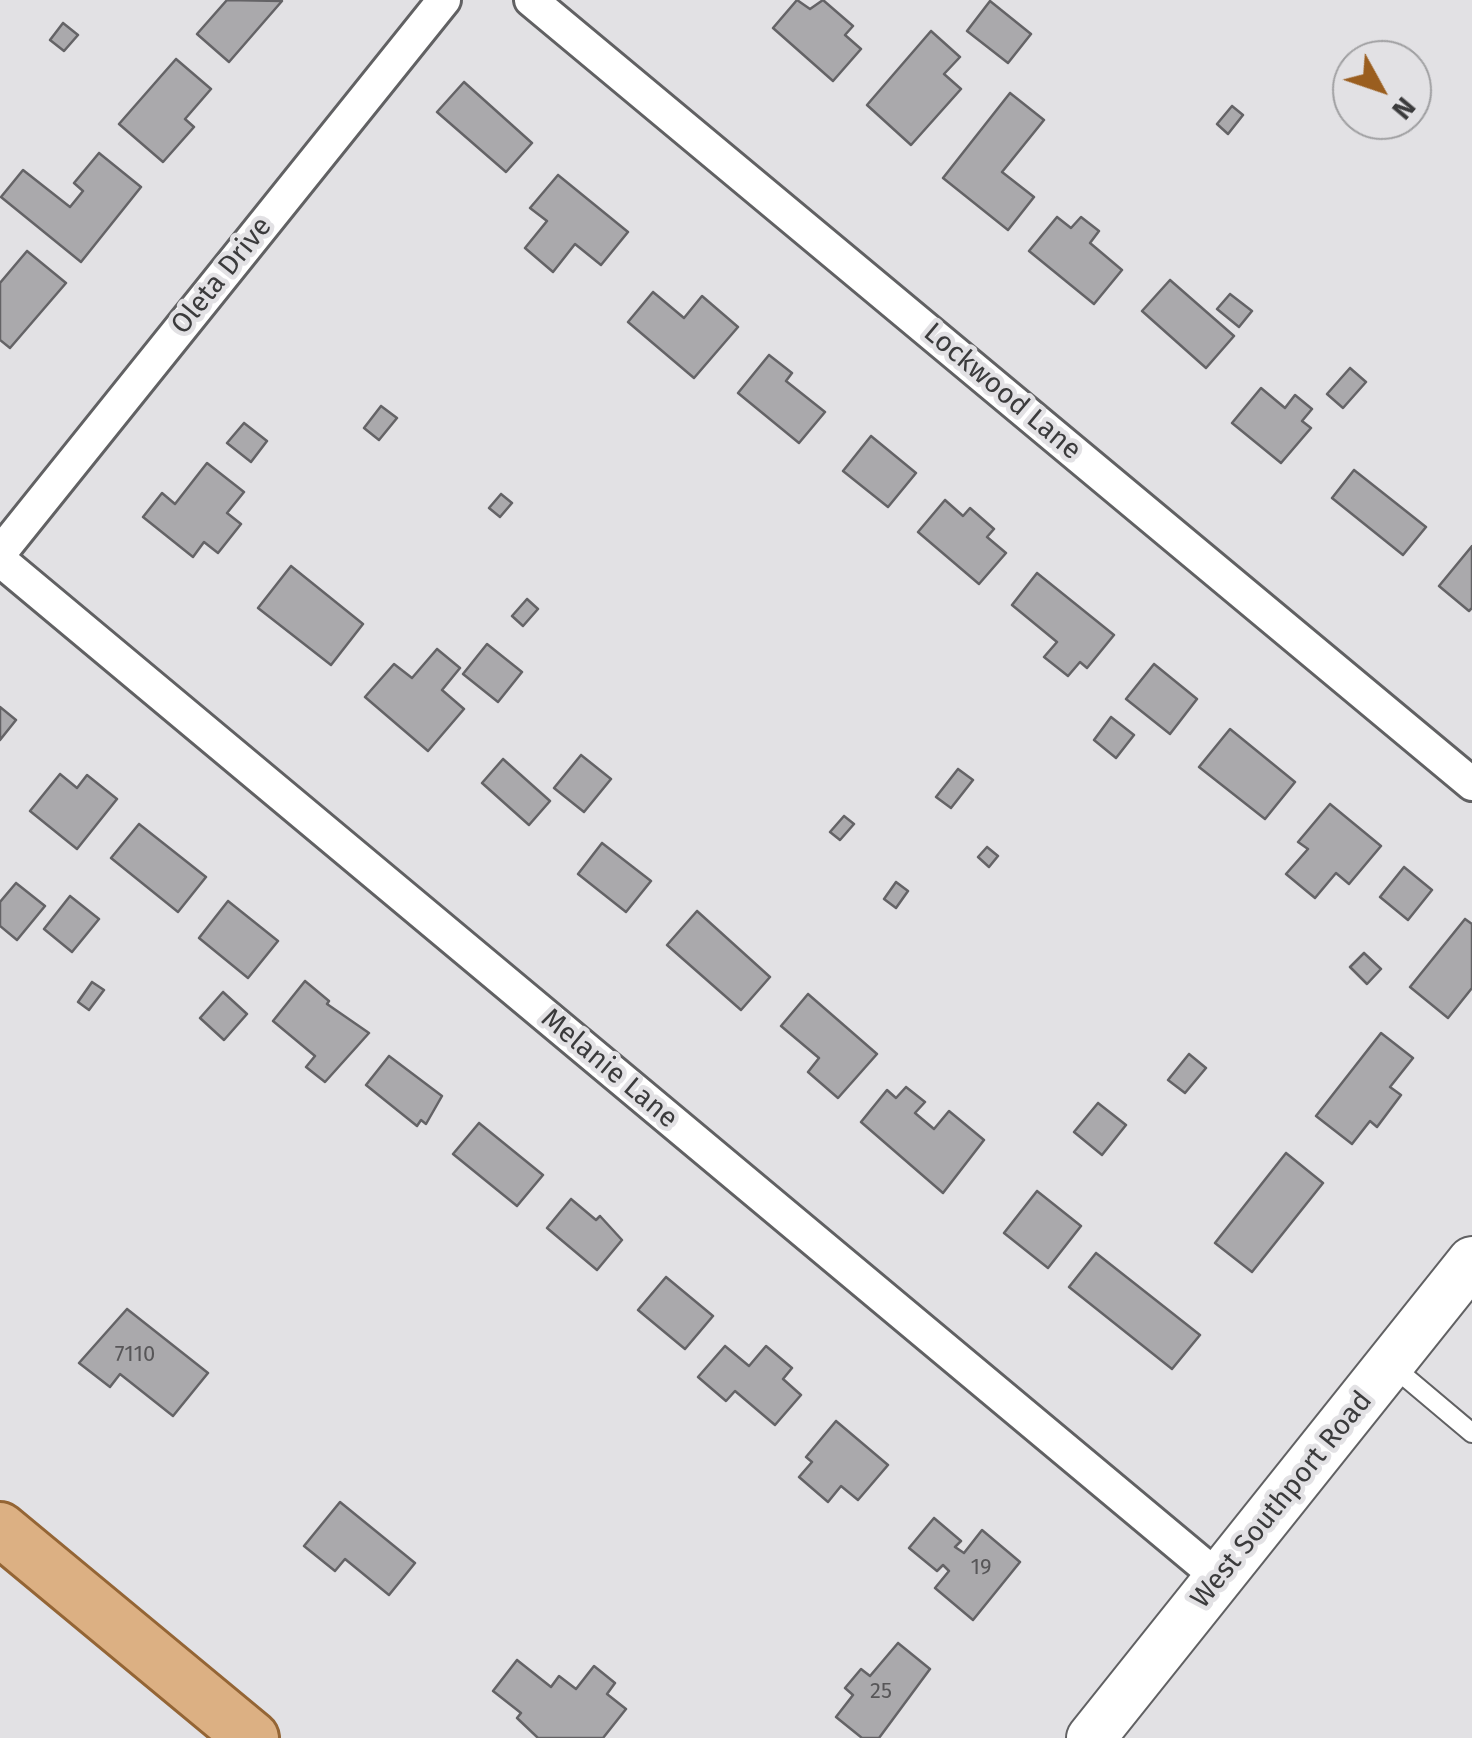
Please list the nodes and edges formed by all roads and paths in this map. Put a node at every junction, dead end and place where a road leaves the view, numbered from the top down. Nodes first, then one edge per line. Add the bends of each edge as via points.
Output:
1 (444, 0) edge
2 (532, 0) edge
3 (0, 556) edge
4 (1472, 784) edge
5 (1472, 1261) edge
6 (1390, 1364) junction
7 (1472, 1432) edge
8 (0, 1528) edge
9 (1219, 1578) junction
10 (252, 1738) edge
11 (1091, 1738) edge

1 - 3 street, Oleta Drive
2 - 4 street, Lockwood Lane
3 - 9 street, Melanie Lane
5 - 6 main road, West Southport Road
6 - 7 lane
6 - 9 main road, West Southport Road
8 - 10 main road
9 - 11 main road, West Southport Road

